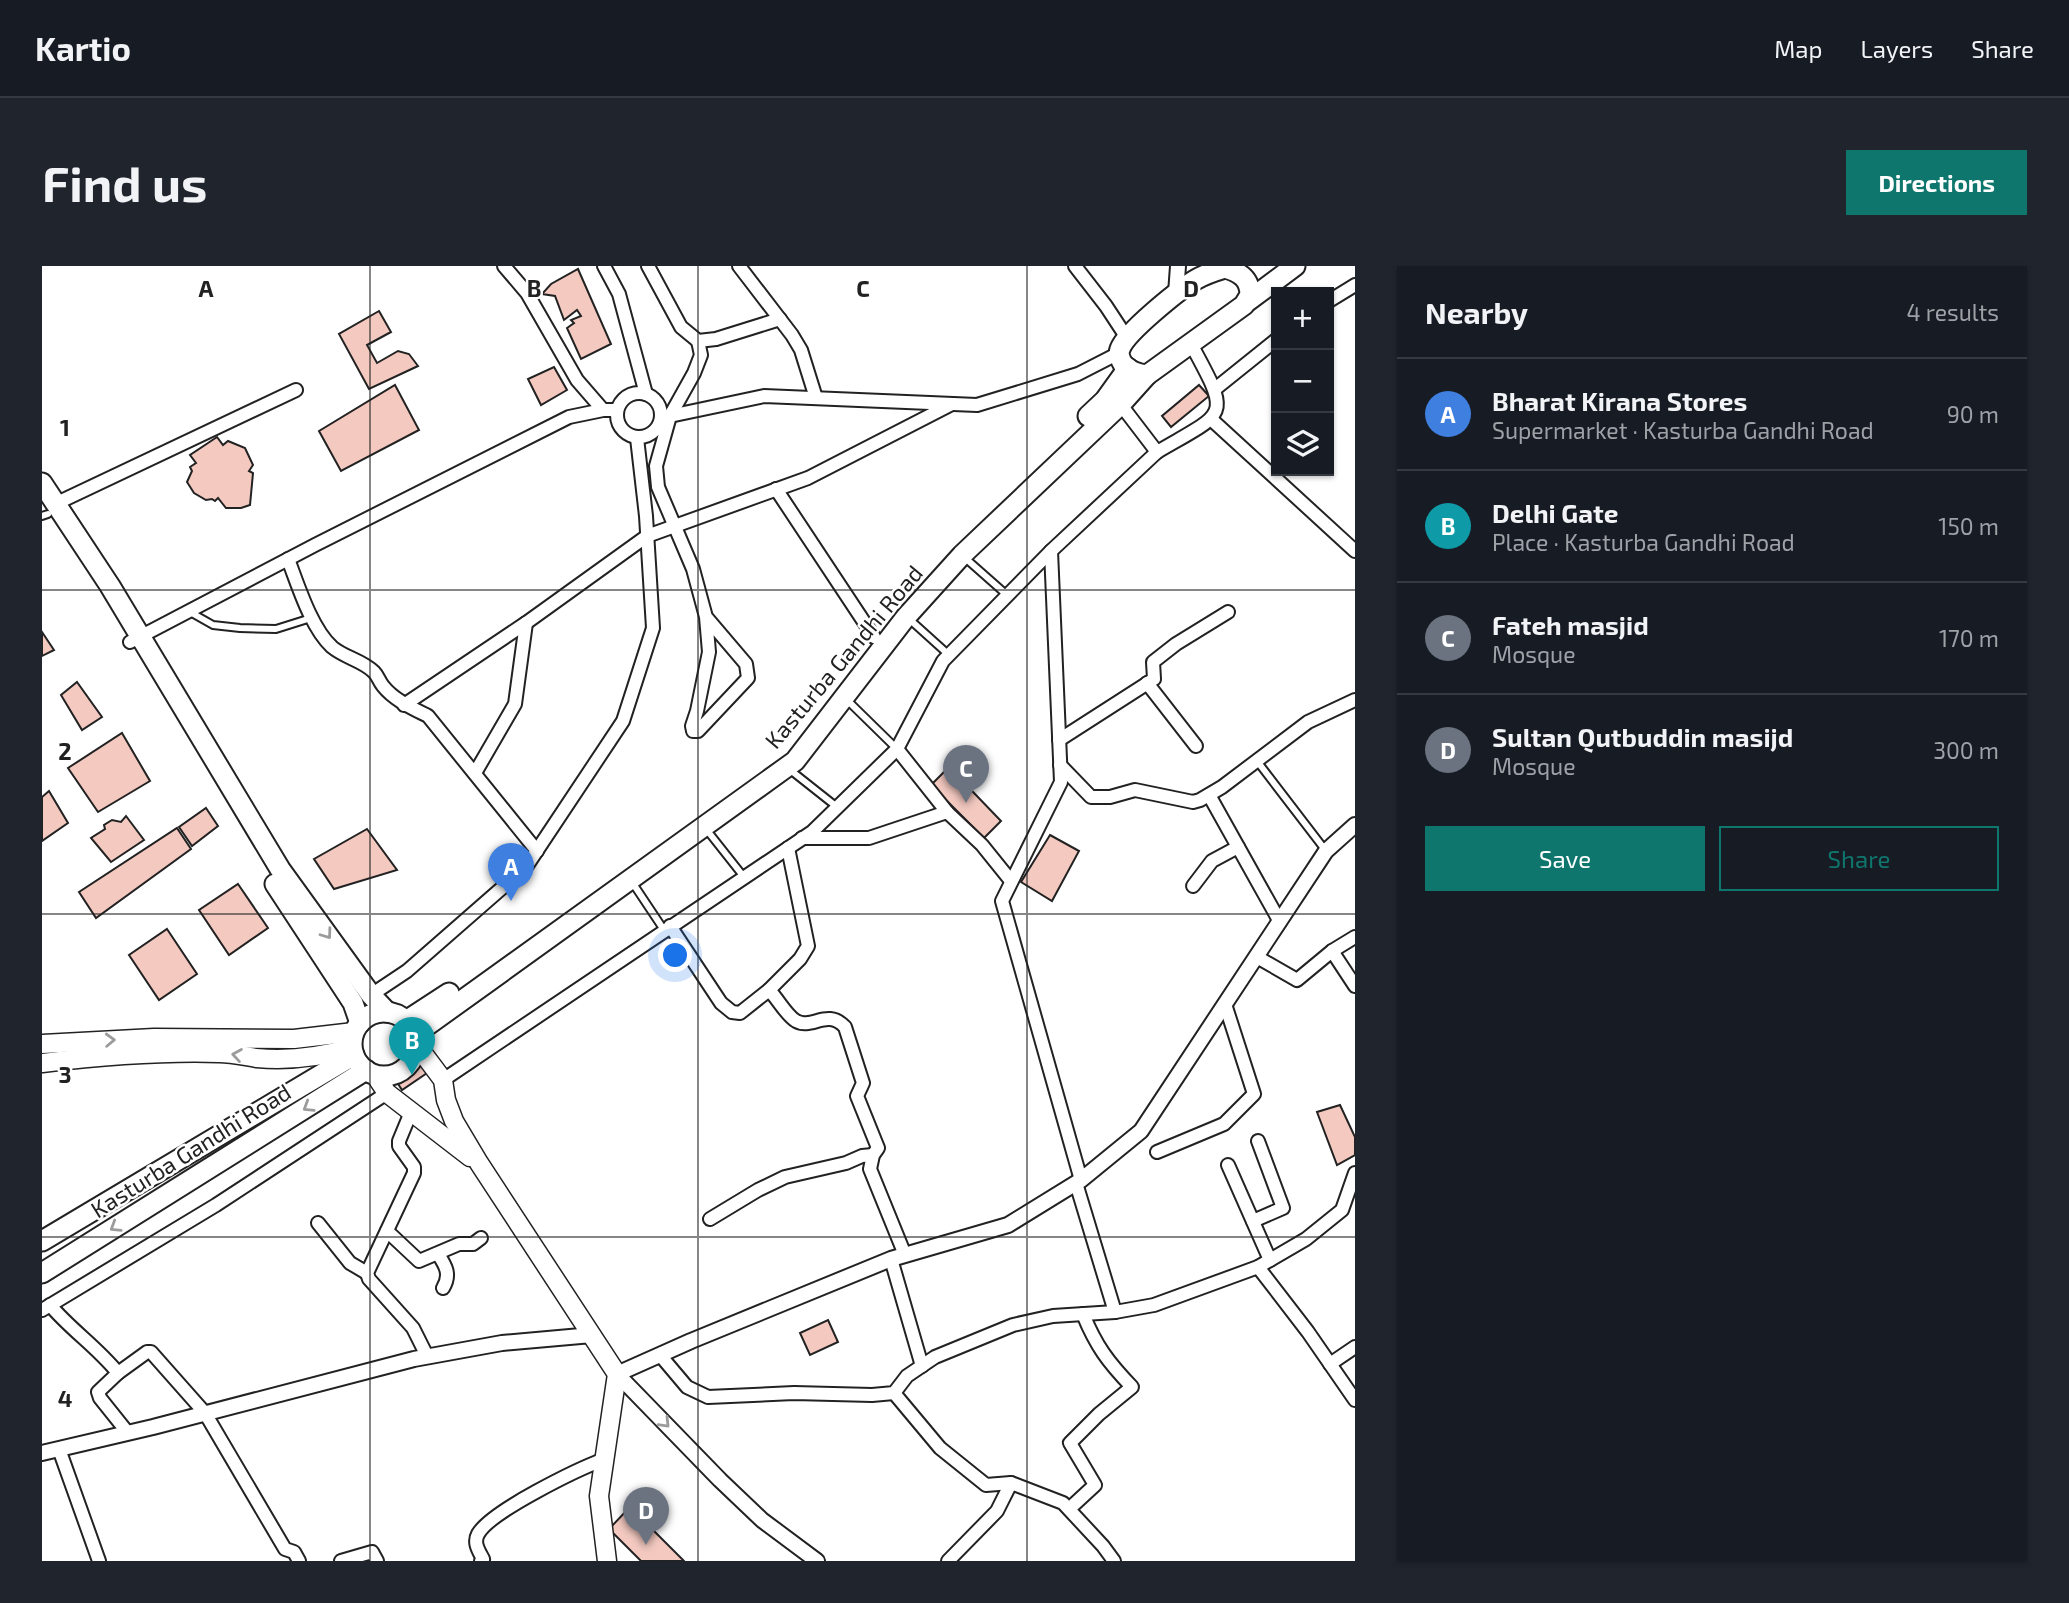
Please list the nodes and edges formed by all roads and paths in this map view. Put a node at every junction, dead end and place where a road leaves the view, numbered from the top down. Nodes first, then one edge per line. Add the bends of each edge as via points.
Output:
1 (503, 266) edge
2 (604, 266) edge
3 (739, 266) edge
4 (1075, 266) edge
5 (1178, 266) edge
6 (1295, 266) edge
7 (1212, 268) edge
8 (656, 269) edge
9 (1245, 270) edge
10 (1355, 285) edge
11 (1176, 294) junction
12 (1334, 298) edge
13 (1248, 301) junction
14 (780, 319) junction
15 (698, 341) junction
16 (1191, 344) junction
17 (1271, 344) edge
18 (1130, 358) junction
19 (1215, 389) junction
20 (296, 390) dead end
21 (646, 394) junction
22 (816, 398) junction
23 (1116, 398) junction
24 (952, 404) junction
25 (603, 410) junction
26 (617, 410) junction
27 (666, 417) junction
28 (1212, 420) junction
29 (637, 438) junction
30 (1157, 452) junction
31 (42, 483) edge
32 (776, 489) junction
33 (47, 510) edge
34 (676, 526) junction
35 (648, 536) junction
36 (1353, 546) edge
37 (1051, 551) junction
38 (962, 555) junction
39 (288, 559) junction
40 (1007, 595) junction
41 (188, 611) junction
42 (1228, 612) dead end
43 (312, 617) junction
44 (706, 617) junction
45 (906, 617) junction
46 (526, 624) junction
47 (874, 637) junction
48 (135, 639) junction
49 (949, 655) junction
50 (1147, 683) junction
51 (845, 698) junction
52 (1355, 700) edge
53 (404, 705) junction
54 (1059, 740) junction
55 (1196, 746) dead end
56 (898, 749) junction
57 (1258, 761) junction
58 (1060, 765) junction
59 (787, 767) junction
60 (475, 773) junction
61 (1209, 794) junction
62 (837, 807) junction
63 (947, 812) junction
64 (1355, 825) edge
65 (704, 826) junction
66 (802, 838) junction
67 (1238, 847) junction
68 (788, 848) junction
69 (537, 851) junction
70 (1326, 851) junction
71 (744, 877) junction
72 (631, 879) junction
73 (1011, 881) junction
74 (1193, 886) dead end
75 (1280, 922) junction
76 (667, 928) junction
77 (1355, 937) edge
78 (1332, 951) junction
79 (1257, 957) junction
80 (1355, 986) edge
81 (769, 990) junction
82 (371, 995) junction
83 (1225, 1004) junction
84 (387, 1012) junction
85 (412, 1033) junction
86 (42, 1044) edge
87 (360, 1051) junction
88 (42, 1063) edge
89 (443, 1080) junction
90 (387, 1093) junction
91 (411, 1112) junction
92 (1258, 1141) dead end
93 (1157, 1152) dead end
94 (873, 1155) junction
95 (479, 1163) junction
96 (1227, 1165) dead end
97 (1355, 1173) edge
98 (1078, 1181) junction
99 (710, 1219) dead end
100 (1252, 1221) junction
101 (318, 1223) dead end
102 (387, 1231) junction
103 (481, 1238) dead end
104 (42, 1241) edge
105 (438, 1254) junction
106 (905, 1255) junction
107 (891, 1259) junction
108 (1264, 1264) junction
109 (42, 1273) edge
110 (367, 1273) junction
111 (443, 1288) dead end
112 (46, 1307) edge
113 (1115, 1312) junction
114 (1083, 1314) junction
115 (592, 1335) junction
116 (1355, 1347) edge
117 (660, 1355) junction
118 (428, 1356) junction
119 (1330, 1364) junction
120 (922, 1366) junction
121 (118, 1373) junction
122 (617, 1374) junction
123 (894, 1393) junction
124 (1355, 1401) edge
125 (205, 1413) junction
126 (128, 1433) junction
127 (59, 1449) junction
128 (42, 1452) edge
129 (605, 1459) junction
130 (1012, 1483) junction
131 (1069, 1510) junction
132 (99, 1561) edge
133 (299, 1561) edge
134 (341, 1561) edge
135 (377, 1561) edge
136 (481, 1561) edge
137 (607, 1561) edge
138 (817, 1561) edge
139 (948, 1561) edge
140 (1114, 1561) edge

1 - 25 street via 527,293 577,380
2 - 21 street via 619,294
3 - 14 street
4 - 18 street via 1106,306
5 - 11 street
6 - 13 main road
7 - 9 main road
7 - 11 main road
8 - 15 street via 681,327
9 - 13 main road
10 - 12 street
11 - 18 main road
13 - 16 main road
14 - 15 street
14 - 22 street via 801,350
15 - 27 street via 701,355 694,373
16 - 18 main road
16 - 19 street
17 - 19 street
18 - 23 main road, Kasturba Gandhi Road
18 - 24 street via 977,405
19 - 28 street via 1217,411
20 - 33 street
21 - 26 street via 625,397
21 - 27 street
22 - 24 street
22 - 27 street via 764,396
23 - 30 street
23 - 38 main road, Kasturba Gandhi Road
23 - 47 main road, Kasturba Gandhi Road via 952,546
24 - 32 street via 808,478
25 - 26 street
25 - 39 street via 569,417
26 - 29 street via 618,425
27 - 29 street via 650,435
27 - 34 street via 656,466 658,487
28 - 30 street
28 - 36 street
29 - 35 street
30 - 37 street
31 - 33 main road
32 - 34 street
32 - 47 street
33 - 48 main road via 110,586
34 - 35 street
34 - 44 street
35 - 46 street
35 - 69 street via 653,628 623,721
37 - 40 street
37 - 54 street
38 - 40 lane
38 - 45 main road, Kasturba Gandhi Road
39 - 41 street
39 - 43 street
40 - 49 street
41 - 43 lane via 214,625 240,628 276,629
41 - 48 street
42 - 50 street via 1153,662 1154,679
43 - 53 street via 329,644 363,663
44 - 44 street via 709,652 693,731 748,678 749,671
45 - 49 lane
45 - 51 main road, Kasturba Gandhi Road
46 - 53 street
46 - 60 street via 515,704
47 - 85 main road, Kasturba Gandhi Road via 786,751 442,998
48 -> 82 main road via 280,869
48 - 87 main road via 270,875 353,1003
49 - 56 street
50 - 54 street
50 - 55 street
51 - 56 lane
51 - 59 main road, Kasturba Gandhi Road
52 - 57 street via 1308,722
53 - 60 street via 428,716
54 - 58 street
56 - 62 street
56 - 63 street
57 - 61 street
57 - 70 lane
58 - 61 street via 1091,797 1135,790 1193,802
58 - 73 street via 1061,782
59 - 62 lane
59 - 65 main road, Kasturba Gandhi Road
60 - 69 street
61 - 67 street
62 - 66 street
63 - 66 street via 869,838
63 - 73 street
64 - 70 street
65 - 71 lane
65 - 72 main road, Kasturba Gandhi Road
66 - 68 street
67 - 74 street via 1212,860
67 - 75 street
68 - 71 street
68 - 81 street via 808,946
69 - 82 street via 526,867 407,971
70 - 75 street
71 - 76 street
72 - 76 lane
72 - 85 main road, Kasturba Gandhi Road
73 - 98 street via 1002,901
75 - 79 street
76 - 81 street via 732,1012 740,1013
76 - 89 street
77 - 78 street
78 - 79 street via 1297,980
78 - 80 street
79 - 83 street
81 - 94 street via 800,1023 829,1018 845,1027 863,1083 857,1096 878,1148
82 - 84 main road
83 - 93 street via 1254,1094 1224,1124
83 - 98 street via 1141,1131
84 - 85 main road
84 - 87 main road via 377,1013
85 - 87 main road via 410,1062 394,1074
85 - 89 main road
86 -> 87 main road via 154,1038 295,1039
87 -> 88 main road via 287,1060 201,1052
87 - 90 main road
87 - 104 main road, Kasturba Gandhi Road
87 -> 109 main road, Kasturba Gandhi Road
89 - 95 main road via 454,1121
90 - 91 main road
90 - 112 street via 216,1205
91 - 95 main road
91 - 102 street via 399,1146 415,1167 414,1173
92 - 100 street via 1283,1208
94 - 99 street via 785,1177
94 - 106 street via 870,1169
95 - 115 main road
96 - 100 street
97 - 108 street via 1342,1210 1306,1240
98 - 106 street via 1008,1225
98 - 113 street
100 - 108 street
101 - 110 street via 350,1263
102 - 105 street via 419,1261
102 - 110 street
103 - 105 street
105 - 111 street via 448,1271
106 - 107 street
107 - 117 street
107 - 120 street
108 - 113 street via 1154,1305
108 - 119 street
110 - 118 street via 413,1328
112 - 121 street via 93,1345
113 - 114 street
114 - 120 street via 1054,1315 1013,1325
114 - 131 street via 1094,1341 1132,1387 1070,1443 1095,1485
115 - 118 street
115 - 122 main road
116 - 119 street
117 - 122 street
117 - 123 street via 687,1387 708,1396
118 - 125 street
119 - 124 street
120 - 123 street
121 - 125 street via 150,1352
121 - 126 street via 98,1395
122 - 129 main road
122 -> 138 street via 719,1480
123 - 130 street via 940,1448 986,1485
125 - 126 street
125 - 133 street via 285,1549 295,1552
126 - 127 street
127 - 128 street
127 - 132 street
129 - 136 street via 570,1472 496,1517 478,1534 475,1544
129 - 137 main road via 599,1496
130 - 131 street via 1063,1503
130 - 139 street via 997,1511
131 - 140 street
134 - 135 street via 372,1552

